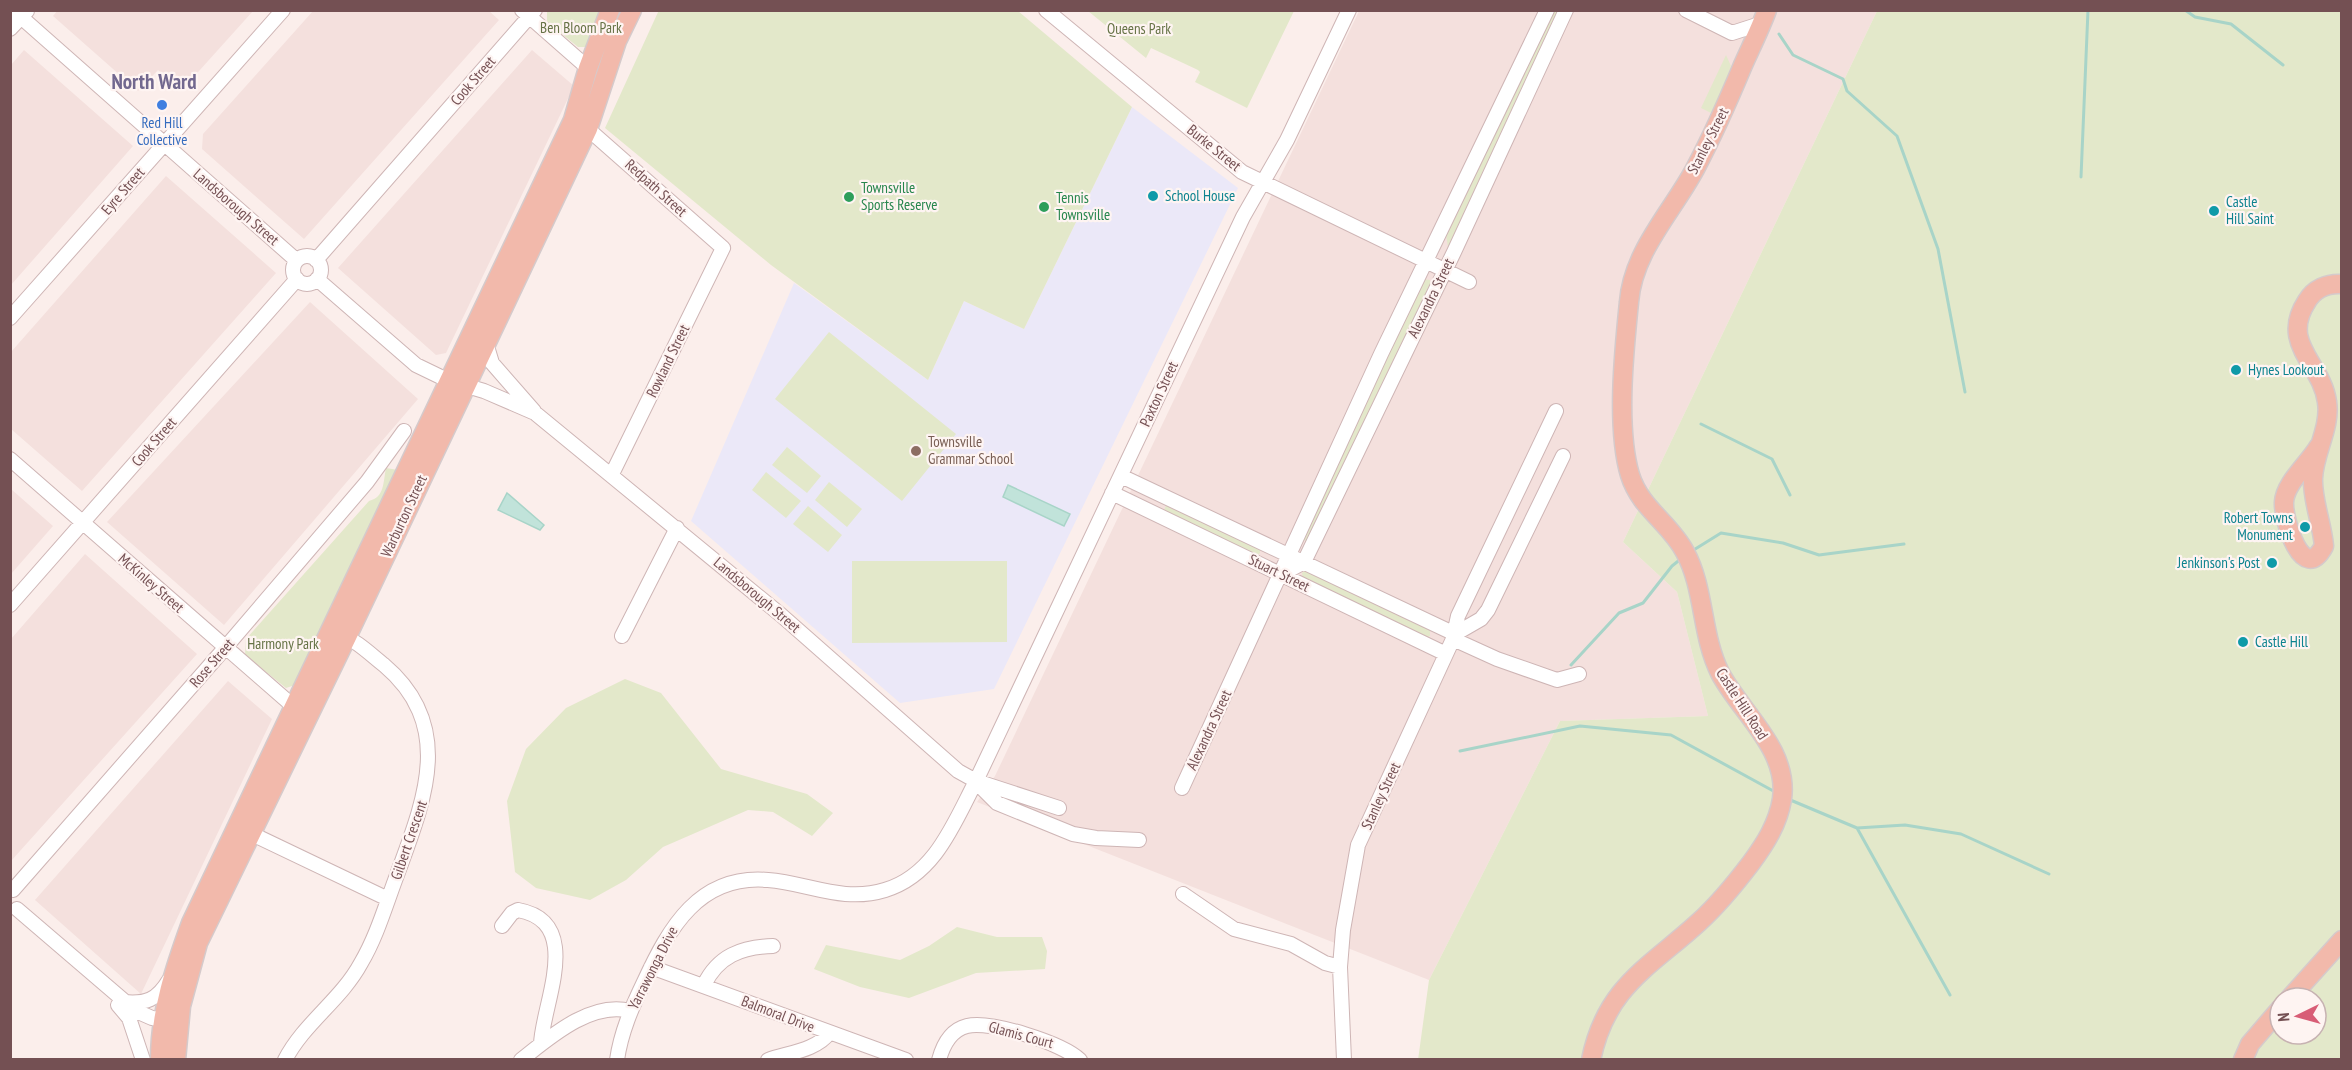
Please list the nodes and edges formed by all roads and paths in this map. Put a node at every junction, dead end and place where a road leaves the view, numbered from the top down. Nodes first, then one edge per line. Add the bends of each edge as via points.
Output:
1 (283, 10) edge
2 (610, 10) edge
3 (632, 10) edge
4 (1046, 10) edge
5 (1349, 10) edge
6 (1547, 10) edge
7 (1566, 10) edge
8 (1686, 10) edge
9 (21, 13) edge
10 (529, 13) edge
11 (1765, 17) edge
12 (10, 29) edge
13 (588, 68) junction
14 (588, 129) junction
15 (165, 144) junction
16 (1263, 182) junction
17 (723, 248) joint
18 (296, 260) junction
19 (316, 260) junction
20 (1427, 260) junction
21 (1637, 266) joint
22 (1445, 269) junction
23 (297, 279) junction
24 (317, 279) junction
25 (1469, 282) dead end
26 (2342, 284) edge
27 (10, 318) edge
28 (486, 343) junction
29 (447, 380) junction
30 (466, 386) junction
31 (1556, 411) dead end
32 (535, 413) junction
33 (404, 431) dead end
34 (2319, 446) junction
35 (1563, 456) dead end
36 (10, 459) edge
37 (612, 474) junction
38 (1121, 476) junction
39 (1112, 493) junction
40 (83, 523) junction
41 (677, 528) junction
42 (1287, 555) junction
43 (1304, 562) junction
44 (1282, 574) junction
45 (10, 605) edge
46 (339, 633) junction
47 (622, 636) dead end
48 (1454, 636) junction
49 (225, 648) junction
50 (1446, 654) junction
51 (1579, 674) dead end
52 (293, 706) junction
53 (976, 782) junction
54 (1182, 788) dead end
55 (1059, 808) dead end
56 (250, 833) junction
57 (1140, 840) dead end
58 (12, 889) edge
59 (1183, 894) dead end
60 (388, 899) junction
61 (14, 912) edge
62 (502, 927) dead end
63 (2342, 939) edge
64 (773, 946) dead end
65 (651, 967) junction
66 (1340, 967) junction
67 (172, 975) junction
68 (102, 985) junction
69 (704, 986) junction
70 (2301, 986) edge
71 (124, 1002) junction
72 (630, 1011) junction
73 (129, 1018) junction
74 (2268, 1023) edge
75 (170, 1025) junction
76 (829, 1033) junction
77 (541, 1044) junction
78 (143, 1059) edge
79 (160, 1059) edge
80 (176, 1059) edge
81 (285, 1059) edge
82 (521, 1059) edge
83 (617, 1059) edge
84 (768, 1059) edge
85 (906, 1059) edge
86 (939, 1059) edge
87 (1080, 1059) edge
88 (1344, 1059) edge
89 (1591, 1059) edge
90 (2243, 1059) edge

1 - 15 street, Eyre Street
2 - 13 main road, Warburton Street
3 - 14 main road, Warburton Street via 617,41
4 - 16 street, Burke Street via 1242,172
5 - 16 street, Paxton Street
6 - 20 street, Alexandra Street
7 - 22 street, Alexandra Street
8 - 11 street via 1732,33
9 - 12 street
9 - 15 street, Landsborough Street
10 - 13 street
10 - 19 street, Cook Street
11 - 21 main road, Stanley Street via 1719,122
13 - 29 main road, Warburton Street via 573,120
14 - 17 street, Redpath Street
14 - 28 main road, Warburton Street
15 - 18 street, Landsborough Street
15 - 27 street, Eyre Street
16 - 20 street, Burke Street
16 - 38 street, Paxton Street
17 - 37 street, Rowland Street
18 - 19 street via 309,256
18 - 23 street via 293,272
19 - 24 street via 320,267
20 - 22 street, Burke Street
20 - 42 street, Alexandra Street
21 - 89 main road, Castle Hill Road via 1629,300 1623,418 1630,473 1636,491 1684,550 1721,675 1772,749 1783,790 1766,842 1713,908 1630,980 1604,1022
22 - 25 street, Burke Street
22 - 43 street, Alexandra Street
23 - 24 street via 309,283
23 - 40 street, Cook Street
24 - 29 street, Landsborough Street via 416,365
26 - 34 main road via 2326,285 2312,294 2302,308 2296,330 2327,402 2328,414
28 - 30 main road, Warburton Street
28 - 32 street, Landsborough Street via 492,363
29 - 30 street, Landsborough Street
29 - 46 main road, Warburton Street
30 - 32 street, Landsborough Street
30 - 46 main road, Warburton Street
31 - 48 street, Stanley Street via 1458,616
32 - 37 street, Landsborough Street
33 - 49 street, Rose Street via 367,482
34 - 34 main road via 2313,484 2324,546 2313,557 2298,551 2290,538 2284,502 2287,490
35 - 48 street via 1488,610
36 - 40 street, McKinley Street
37 - 41 street, Landsborough Street
38 - 39 street, Paxton Street
38 - 42 street, Stuart Street
39 - 44 street, Stuart Street
39 - 53 street, Paxton Street
40 - 45 street, Cook Street
40 - 49 street, McKinley Street
41 - 47 street
41 - 53 street, Landsborough Street via 956,770
42 - 43 street, Stuart Street
42 - 44 street, Alexandra Street
43 - 44 street
43 - 48 street, Stuart Street
44 - 50 street, Stuart Street
44 - 54 street, Alexandra Street
46 - 52 main road, Warburton Street
46 - 56 main road, Warburton Street
46 - 60 street, Gilbert Crescent via 392,672 405,687 426,734 429,771 423,800
48 - 50 street, Stanley Street
48 - 51 street, Stuart Street via 1497,659 1557,680
49 - 52 street, McKinley Street
49 - 58 street, Rose Street
50 - 66 street, Stanley Street via 1359,844
52 - 67 main road, Warburton Street via 191,923
53 - 55 street, Landsborough Street
53 - 57 street, Landsborough Street via 997,803 1073,834
53 - 65 street, Yarrawonga Drive via 937,853 900,883 885,890 851,895 765,879 721,887 681,915
56 - 60 street
56 - 75 main road, Warburton Street via 198,943
58 - 61 street via 18,897
59 - 66 street via 1234,928 1291,944
60 - 81 street, Gilbert Crescent via 357,970
61 - 68 street
62 - 77 street via 512,913 523,911 542,920 552,935 553,989 541,1027
63 - 70 main road
64 - 69 street via 743,949 726,957 712,970
65 - 69 street, Balmoral Drive
65 - 72 street, Yarrawonga Drive
66 - 88 street
67 - 71 street via 154,998 143,1003
67 - 75 main road, Warburton Street
68 - 71 street
68 - 73 street
69 - 76 street, Balmoral Drive
71 - 75 street via 142,1015
72 - 77 street via 620,1008 588,1014
72 - 83 street, Yarrawonga Drive
73 - 75 street via 138,1024
73 - 78 street
74 - 90 main road
75 - 79 main road
75 - 80 main road
76 - 84 street via 816,1045
76 - 85 street, Balmoral Drive
77 - 82 street
86 - 87 street, Glamis Court via 957,1030 980,1024 1052,1042

